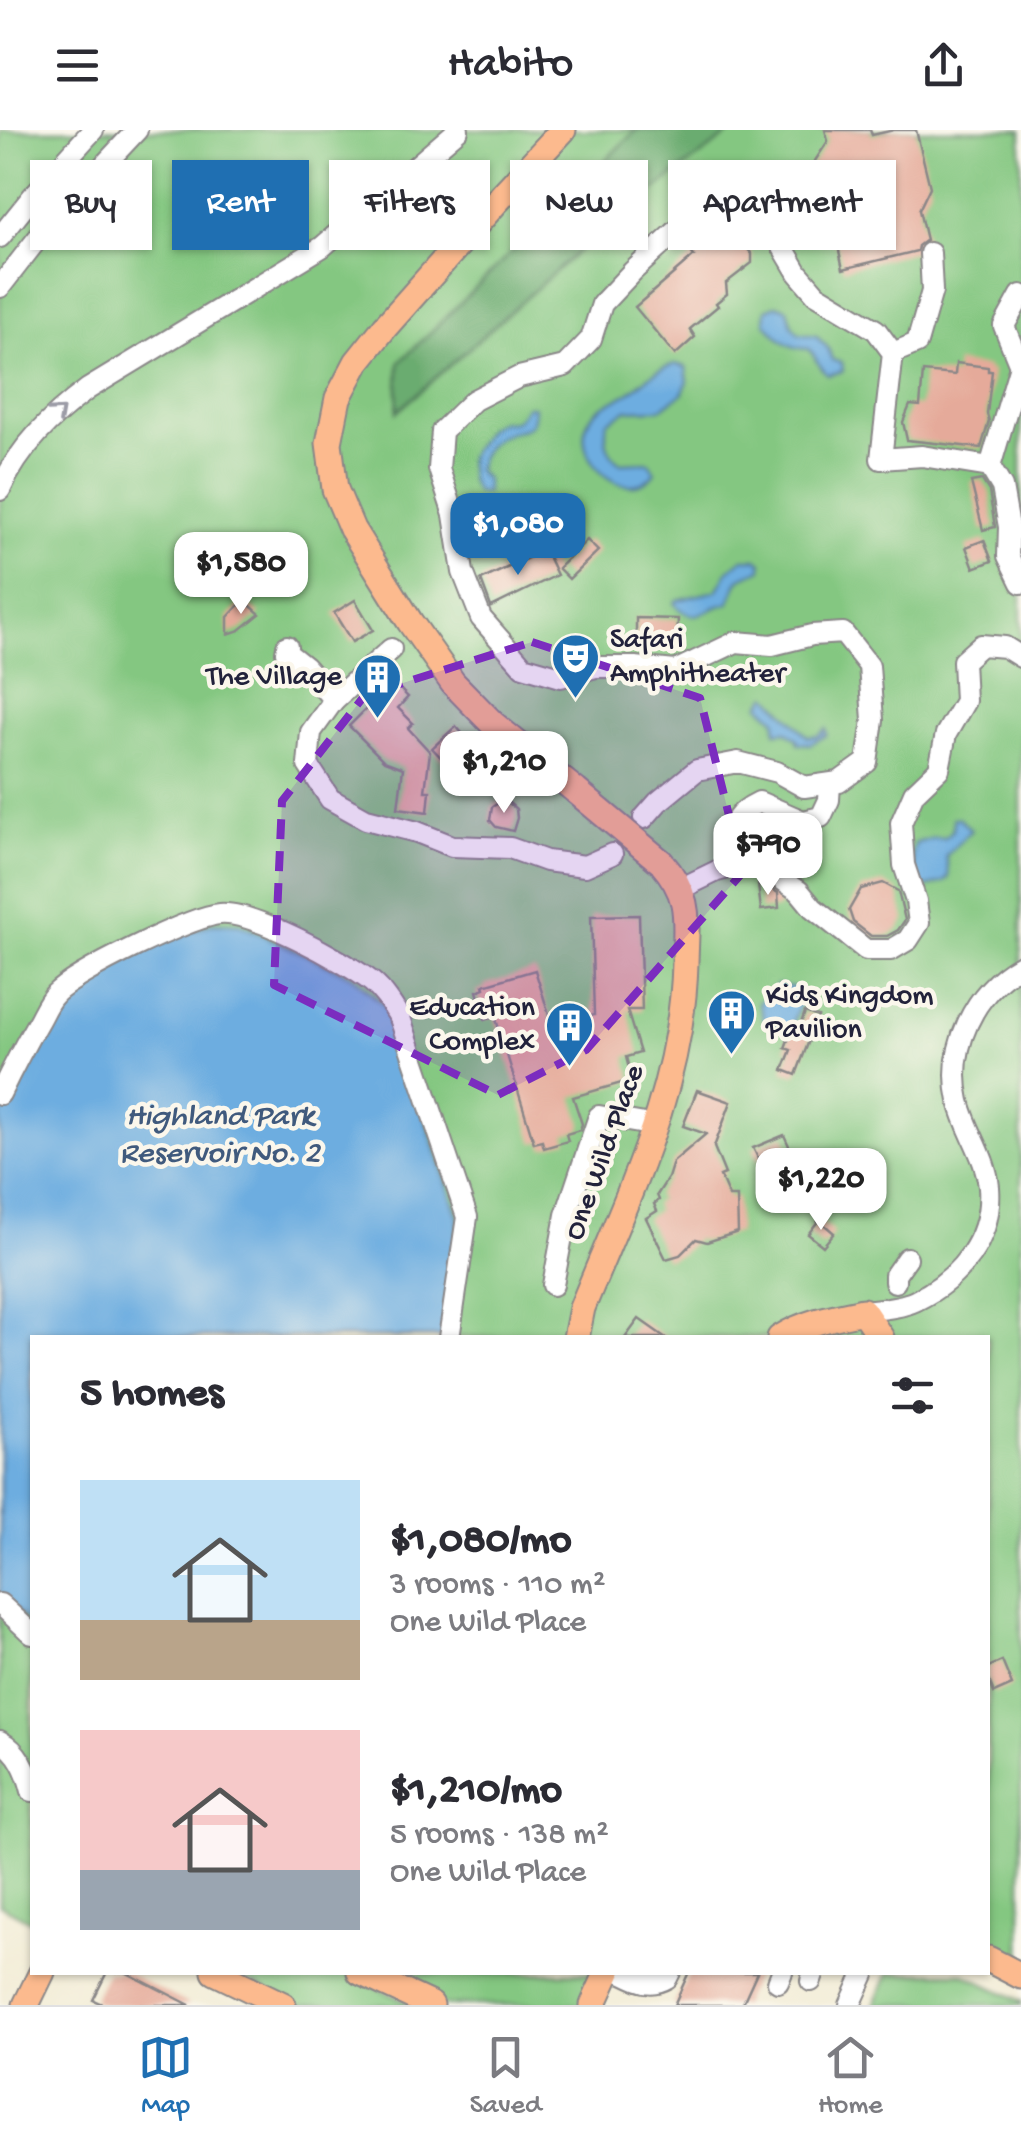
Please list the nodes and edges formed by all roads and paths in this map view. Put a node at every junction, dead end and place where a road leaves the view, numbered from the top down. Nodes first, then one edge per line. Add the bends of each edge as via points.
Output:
1 (93, 130) edge
2 (136, 130) edge
3 (458, 130) edge
4 (563, 130) edge
5 (0, 238) edge
6 (930, 253) dead end
7 (0, 288) edge
8 (1021, 294) edge
9 (893, 352) junction
10 (1020, 362) edge
11 (990, 467) junction
12 (0, 490) edge
13 (1021, 583) edge
14 (287, 646) dead end
15 (391, 649) dead end
16 (1021, 657) edge
17 (334, 700) junction
18 (830, 784) junction
19 (644, 818) dead end
20 (612, 854) dead end
21 (744, 864) junction
22 (680, 889) junction
23 (1021, 965) edge
24 (0, 1094) edge
25 (656, 1126) junction
26 (908, 1258) dead end
27 (894, 1282) dead end
28 (553, 1285) dead end
29 (862, 1312) junction
30 (825, 1329) edge
31 (450, 1335) edge
32 (577, 1335) edge
33 (785, 1335) edge
34 (879, 1335) edge
35 (0, 1604) edge
36 (30, 1632) edge
37 (0, 1742) edge
38 (30, 1782) edge
39 (990, 1960) edge
40 (41, 1975) edge
41 (221, 1975) edge
42 (366, 1975) edge
43 (607, 1975) edge
44 (626, 1975) edge
45 (668, 1975) edge
46 (864, 1975) edge
47 (1021, 1976) edge
48 (601, 2002) edge
49 (26, 2005) edge
50 (283, 2005) edge
51 (431, 2005) edge
52 (850, 2005) edge

1 - 5 street
2 - 7 street
12 -> 3 street via 56,413 322,247
4 - 22 main road, One Wild Place, bridge via 357,362 338,398 329,443 335,488 400,607 471,704 661,862
6 - 9 street via 932,292 917,342
8 - 10 street via 1004,326
9 - 11 street via 881,460 922,456
9 - 18 street via 876,330 816,294 798,273 754,179 730,185 634,272 602,304 591,339 565,366 519,377 474,400 442,431 438,469 463,572 481,618 523,666 561,676 596,667 675,671 736,642 772,646 812,634 843,634 870,666 873,720 867,762
10 - 11 street
11 - 13 street via 1002,488 1008,556
14 - 17 street
15 - 17 street
16 - 21 street via 1006,646 982,646 963,661 964,701 946,734 939,769 914,793 901,823 918,923 908,940 891,950 866,950 799,891 766,869
17 - 20 street via 311,732 308,765 342,806 452,846 510,848 546,862 585,866
18 - 19 street via 804,787 738,762 698,770
18 - 21 street via 820,817 803,821 759,802 742,810 730,851
21 - 22 street
22 - 25 main road, One Wild Place via 686,914 682,1011
23 - 29 street via 976,1007 956,1061 959,1102 988,1186 989,1208 976,1249 964,1266 913,1302
24 - 31 street via 52,996 164,933 218,914 241,915 353,969 400,1018 467,1218
25 - 28 street via 599,1116 566,1215
25 - 32 main road, One Wild Place
26 - 27 street
29 - 30 main road
29 - 34 main road
30 - 33 main road via 798,1328
35 - 36 street
37 - 38 street via 12,1748
39 - 47 main road
40 - 49 main road
41 - 50 main road
42 - 51 main road
43 - 48 main road
44 - 45 street via 652,1984
46 - 52 street

